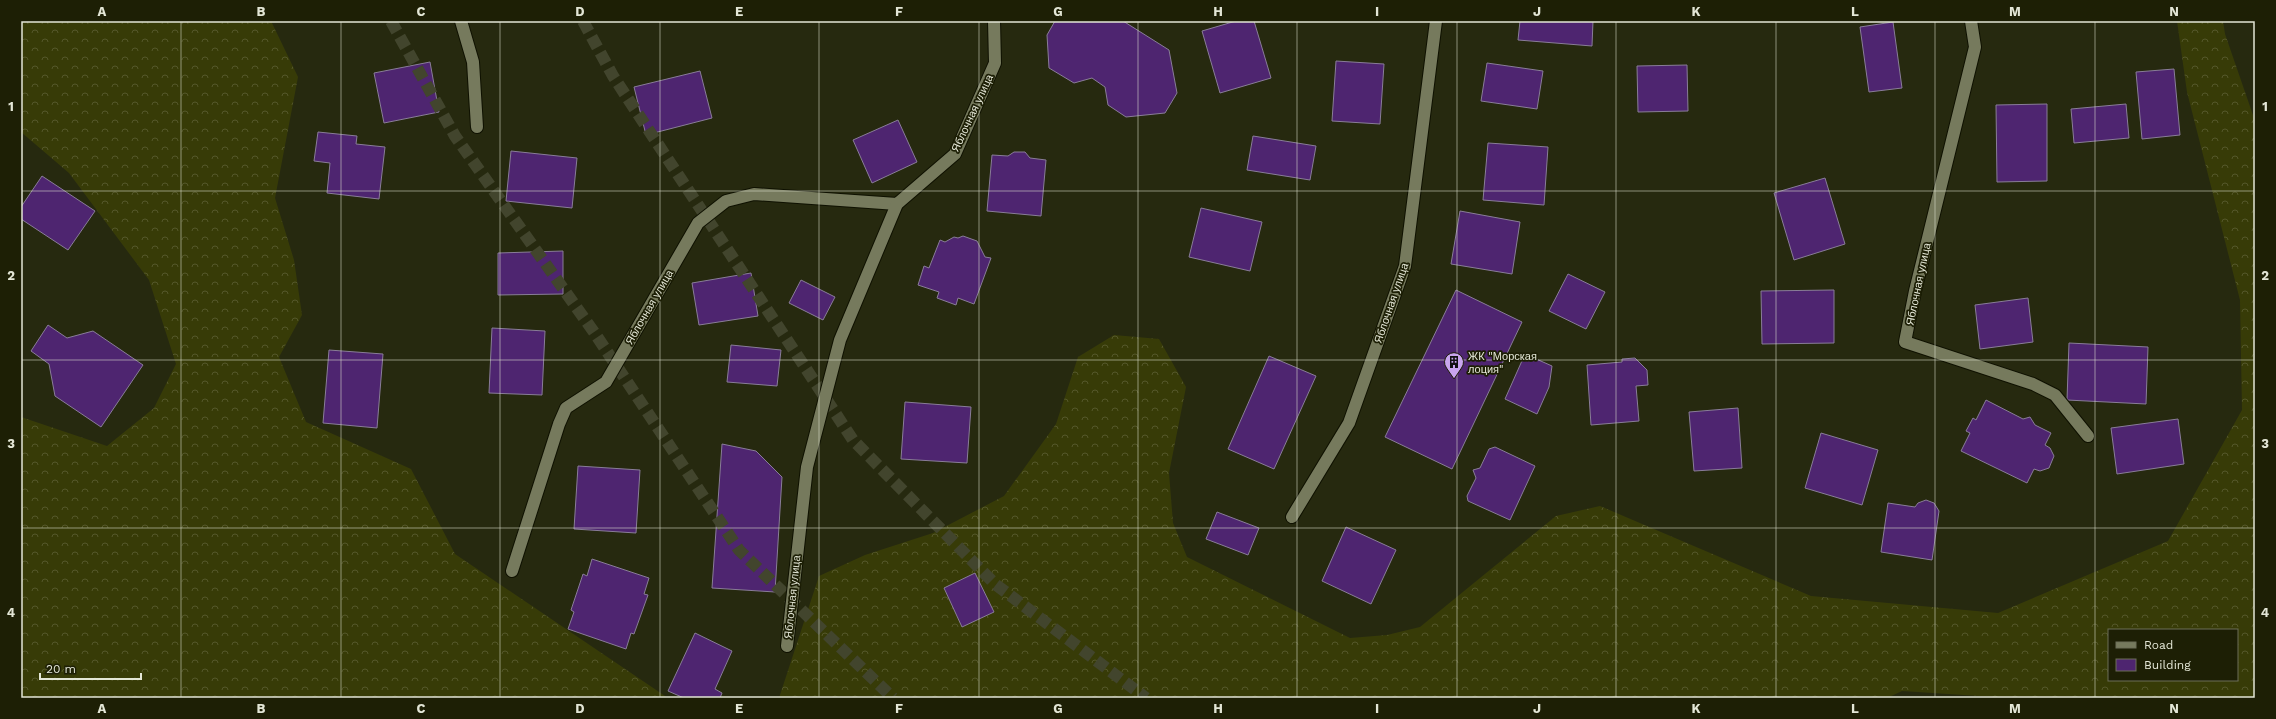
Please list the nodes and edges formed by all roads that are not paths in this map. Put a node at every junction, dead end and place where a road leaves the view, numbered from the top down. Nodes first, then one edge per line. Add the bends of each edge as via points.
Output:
1 (461, 21) edge
2 (994, 21) edge
3 (1436, 21) edge
4 (1971, 21) edge
5 (477, 127) dead end
6 (897, 204) junction
7 (2088, 436) dead end
8 (1292, 517) dead end
9 (512, 571) dead end
10 (787, 646) dead end

1 - 5 street via 473,62
2 - 6 street, Яблочная улица via 994,64 955,154
3 - 8 street, Яблочная улица via 1405,266 1349,423
4 - 7 street, Яблочная улица via 1975,47 1915,291 1905,342 2033,384 2055,395
6 - 9 street, Яблочная улица via 754,194 726,201 698,223 606,382 566,408
6 - 10 street, Яблочная улица via 840,340 807,467

